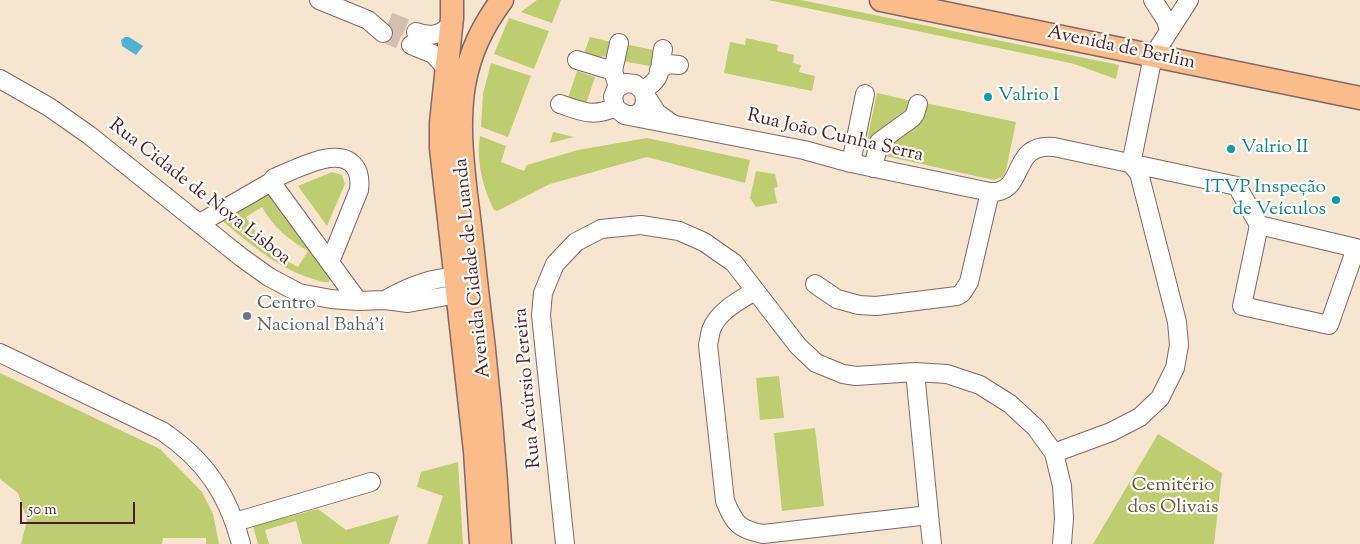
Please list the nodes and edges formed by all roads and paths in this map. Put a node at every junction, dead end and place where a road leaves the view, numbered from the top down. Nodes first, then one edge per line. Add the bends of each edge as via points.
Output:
1 (319, 0) edge
2 (452, 0) edge
3 (502, 0) edge
4 (881, 0) edge
5 (1153, 0) edge
6 (1190, 0) edge
7 (451, 24) junction
8 (386, 27) tunnel mouth
9 (1169, 30) junction
10 (619, 43) dead end
11 (663, 49) dead end
12 (1153, 56) junction
13 (577, 60) dead end
14 (679, 65) dead end
15 (446, 68) junction
16 (659, 70) junction
17 (0, 79) edge
18 (616, 79) junction
19 (643, 92) junction
20 (865, 94) dead end
21 (1360, 98) edge
22 (560, 104) dead end
23 (918, 104) dead end
24 (619, 111) junction
25 (671, 124) junction
26 (851, 163) junction
27 (1131, 164) junction
28 (873, 168) junction
29 (270, 182) junction
30 (990, 192) junction
31 (200, 223) junction
32 (1259, 225) junction
33 (330, 262) junction
34 (463, 284) junction
35 (815, 284) dead end
36 (755, 291) junction
37 (358, 301) junction
38 (0, 353) edge
39 (915, 372) junction
40 (1054, 453) junction
41 (371, 482) dead end
42 (929, 515) junction
43 (235, 522) junction
44 (241, 544) edge
45 (481, 544) edge
46 (500, 544) edge
47 (565, 544) edge
48 (932, 544) edge
49 (1062, 544) edge

1 - 8 street
2 - 7 main road, Avenida Cidade de Luanda
3 - 34 main road, Avenida Cidade de Luanda via 482,29 464,84 460,141
4 - 12 main road, Avenida de Berlim
5 - 9 street
6 - 9 street
7 - 15 main road, Avenida Cidade de Luanda
7 - 15 street via 435,35 414,38
9 - 12 street
10 - 18 street
11 - 16 street
12 - 21 main road, Avenida de Berlim
12 - 27 street
13 - 18 street
14 - 16 street via 668,64
15 - 34 main road, Avenida Cidade de Luanda via 441,148
16 - 19 street via 655,83
17 - 31 street, Rua Cidade de Nova Lisboa via 89,135
18 - 19 street via 635,84
18 - 24 street via 613,97
19 - 24 street via 645,102 641,110 633,115
19 - 25 street via 657,113
20 - 26 street
22 - 24 street via 590,114
23 - 28 street via 912,118 880,142
24 - 25 street, Rua João Cunha Serra
25 - 26 street, Rua João Cunha Serra
26 - 28 street, Rua João Cunha Serra
27 - 30 street via 1054,147 1040,147 1025,156 1005,190
27 - 32 street via 1237,186
27 - 40 street via 1138,173 1177,322 1176,368 1160,398 1140,417 1111,432
28 - 30 street, Rua João Cunha Serra
29 - 31 street
29 - 33 street
29 - 33 street via 327,158 341,157 352,164 359,176 358,190
30 - 35 street via 969,282 957,296 876,306 859,305 837,299
31 - 37 street, Rua Cidade de Nova Lisboa via 269,277 299,293
32 - 32 street via 1356,248 1329,325 1242,306
33 - 37 street
34 - 37 street, Rua Cidade de Nova Lisboa via 404,289 385,300
34 - 45 main road, Avenida Cidade de Luanda
34 - 46 main road, Avenida Cidade de Luanda via 493,444
36 - 39 street, Rua Acúrsio Pereira via 798,346 816,363 856,376
36 - 42 street via 720,315 708,345 725,501 732,518 746,530 763,534
36 - 47 street, Rua Acúrsio Pereira via 734,263 704,242 679,231 641,224 601,229 576,242 555,264 543,292 542,315
38 - 43 street via 174,439 215,481
39 - 40 street, Rua Acúrsio Pereira via 947,374 980,385 1010,404 1036,428
39 - 42 street
40 - 49 street, Rua Acúrsio Pereira via 1062,486
41 - 43 street
42 - 48 street
43 - 44 street

